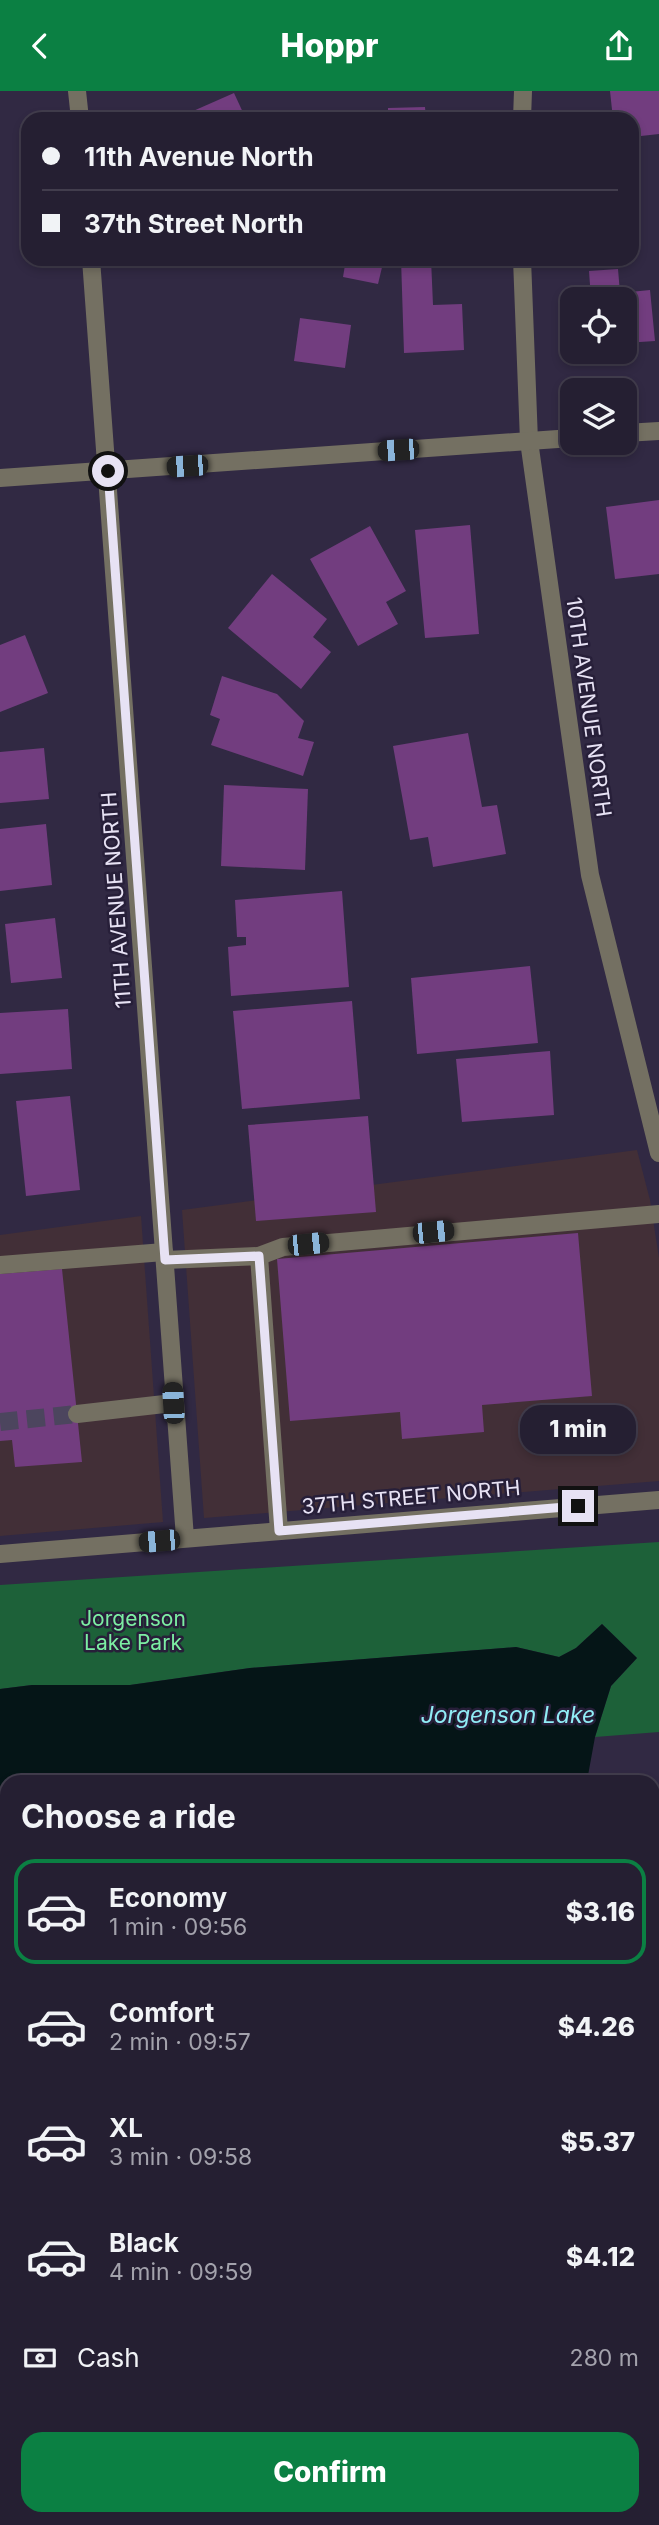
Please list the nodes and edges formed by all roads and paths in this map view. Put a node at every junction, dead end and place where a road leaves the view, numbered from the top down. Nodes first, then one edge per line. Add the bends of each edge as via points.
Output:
1 (77, 91) edge
2 (523, 91) edge
3 (79, 112) edge
4 (522, 112) edge
5 (92, 266) edge
6 (522, 266) edge
7 (659, 431) edge
8 (637, 432) edge
9 (560, 438) edge
10 (530, 441) junction
11 (108, 471) junction
12 (0, 478) edge
13 (659, 1153) edge
14 (659, 1214) edge
15 (165, 1256) junction
16 (259, 1256) junction
17 (0, 1265) edge
18 (173, 1403) junction
19 (77, 1414) tunnel mouth
20 (659, 1500) edge
21 (279, 1531) junction
22 (185, 1538) junction
23 (0, 1554) edge

1 - 3 street
2 - 4 street
5 - 11 street, 11TH AVENUE NORTH
6 - 10 street, 10TH AVENUE NORTH
7 - 8 street
9 - 10 street
10 - 11 street
10 - 13 street, 10TH AVENUE NORTH via 590,875
11 - 12 street
11 - 15 street, 11TH AVENUE NORTH
14 - 16 street via 283,1247
15 - 16 street
15 - 17 street
15 - 18 street, 11TH AVENUE NORTH
16 - 21 street
18 - 19 street
18 - 22 street, 11TH AVENUE NORTH
20 - 21 street, 37TH STREET NORTH
21 - 22 street, 37TH STREET NORTH
22 - 23 street, 37TH STREET NORTH

